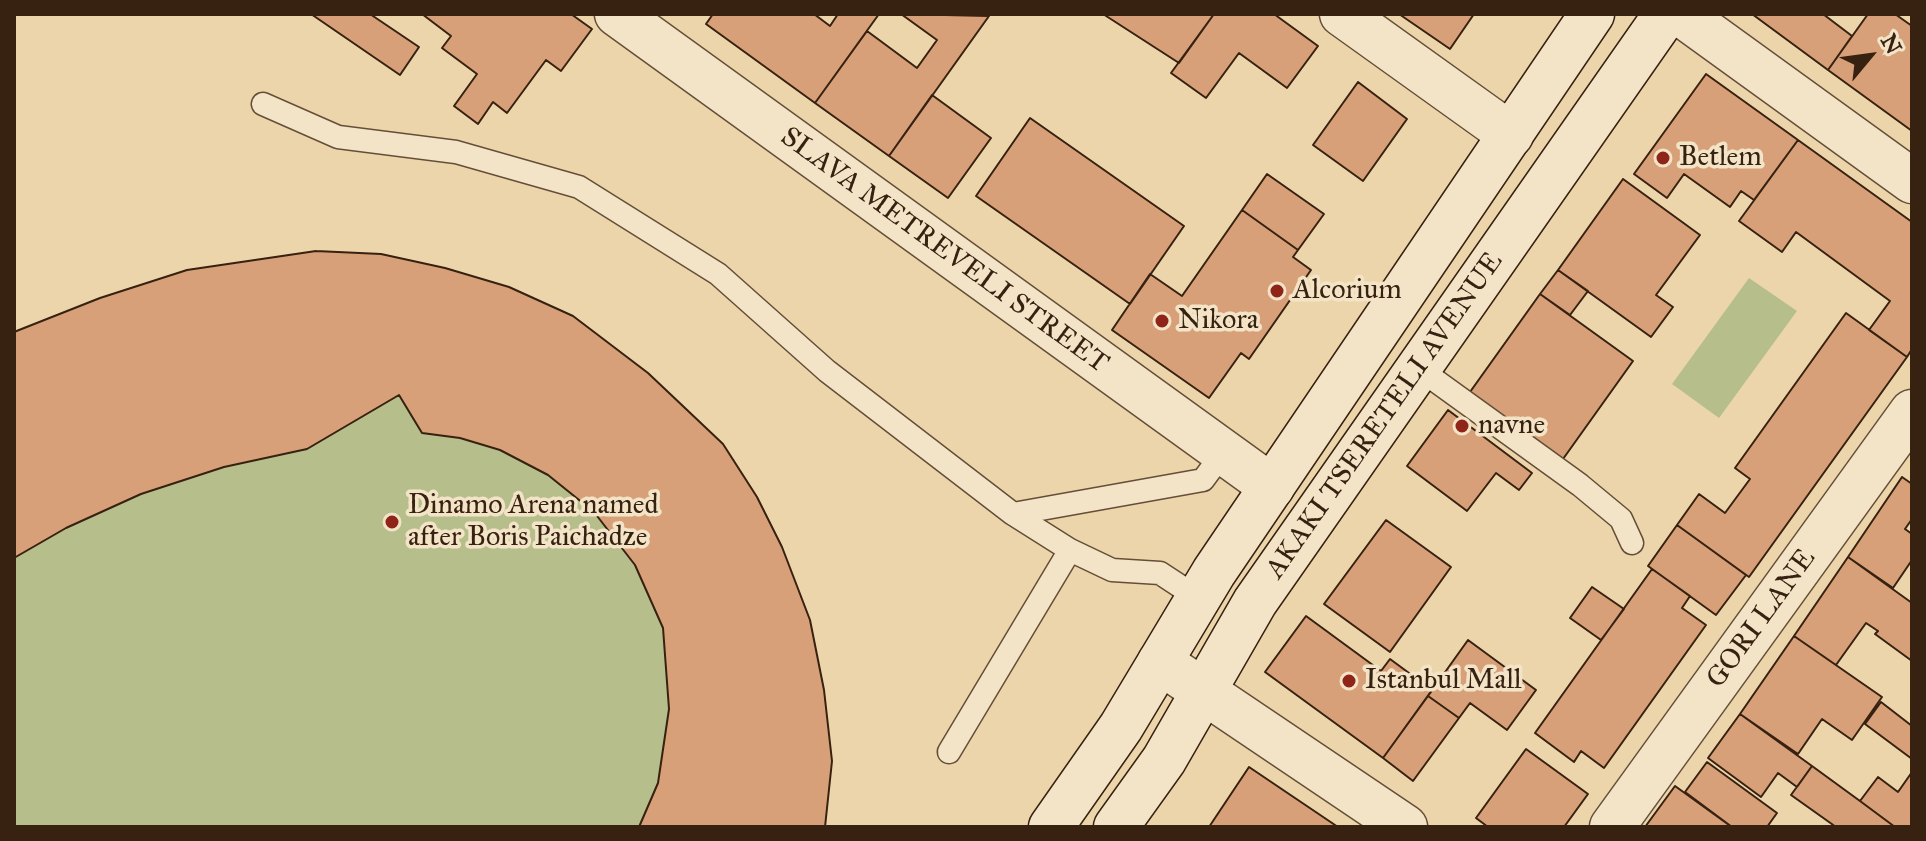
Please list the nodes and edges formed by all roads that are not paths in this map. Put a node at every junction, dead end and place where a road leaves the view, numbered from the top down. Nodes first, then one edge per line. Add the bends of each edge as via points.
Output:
1 (617, 14) edge
2 (1342, 14) edge
3 (1592, 14) edge
4 (1666, 14) edge
5 (1681, 14) edge
6 (263, 104) dead end
7 (1511, 135) junction
8 (1912, 181) edge
9 (1418, 368) junction
10 (1912, 412) edge
11 (1223, 453) junction
12 (1272, 487) junction
13 (1013, 514) junction
14 (1632, 543) dead end
15 (1070, 550) junction
16 (1198, 598) junction
17 (1160, 662) junction
18 (1203, 691) junction
19 (949, 752) dead end
20 (1051, 827) edge
21 (1116, 827) edge
22 (1405, 827) edge
23 (1612, 827) edge

1 - 11 street, SLAVA METREVELI STREET
2 - 7 street
3 - 7 street, AKAKI TSERETELI AVENUE
4 - 9 street, AKAKI TSERETELI AVENUE
5 - 8 street
6 - 13 lane via 338,137 456,152 579,187 718,274 827,371
7 - 12 street, AKAKI TSERETELI AVENUE
9 - 14 lane via 1580,485 1621,519
9 - 18 street, AKAKI TSERETELI AVENUE via 1255,602
10 - 23 street, GORI LANE
11 - 12 street, SLAVA METREVELI STREET
11 - 13 lane via 1203,480
12 - 16 street, AKAKI TSERETELI AVENUE
13 - 15 lane
15 - 16 lane via 1112,570 1160,573
15 - 19 lane
16 - 17 street, AKAKI TSERETELI AVENUE
17 - 18 street
17 - 20 street, AKAKI TSERETELI AVENUE
18 - 21 street, AKAKI TSERETELI AVENUE via 1164,760
18 - 22 street

